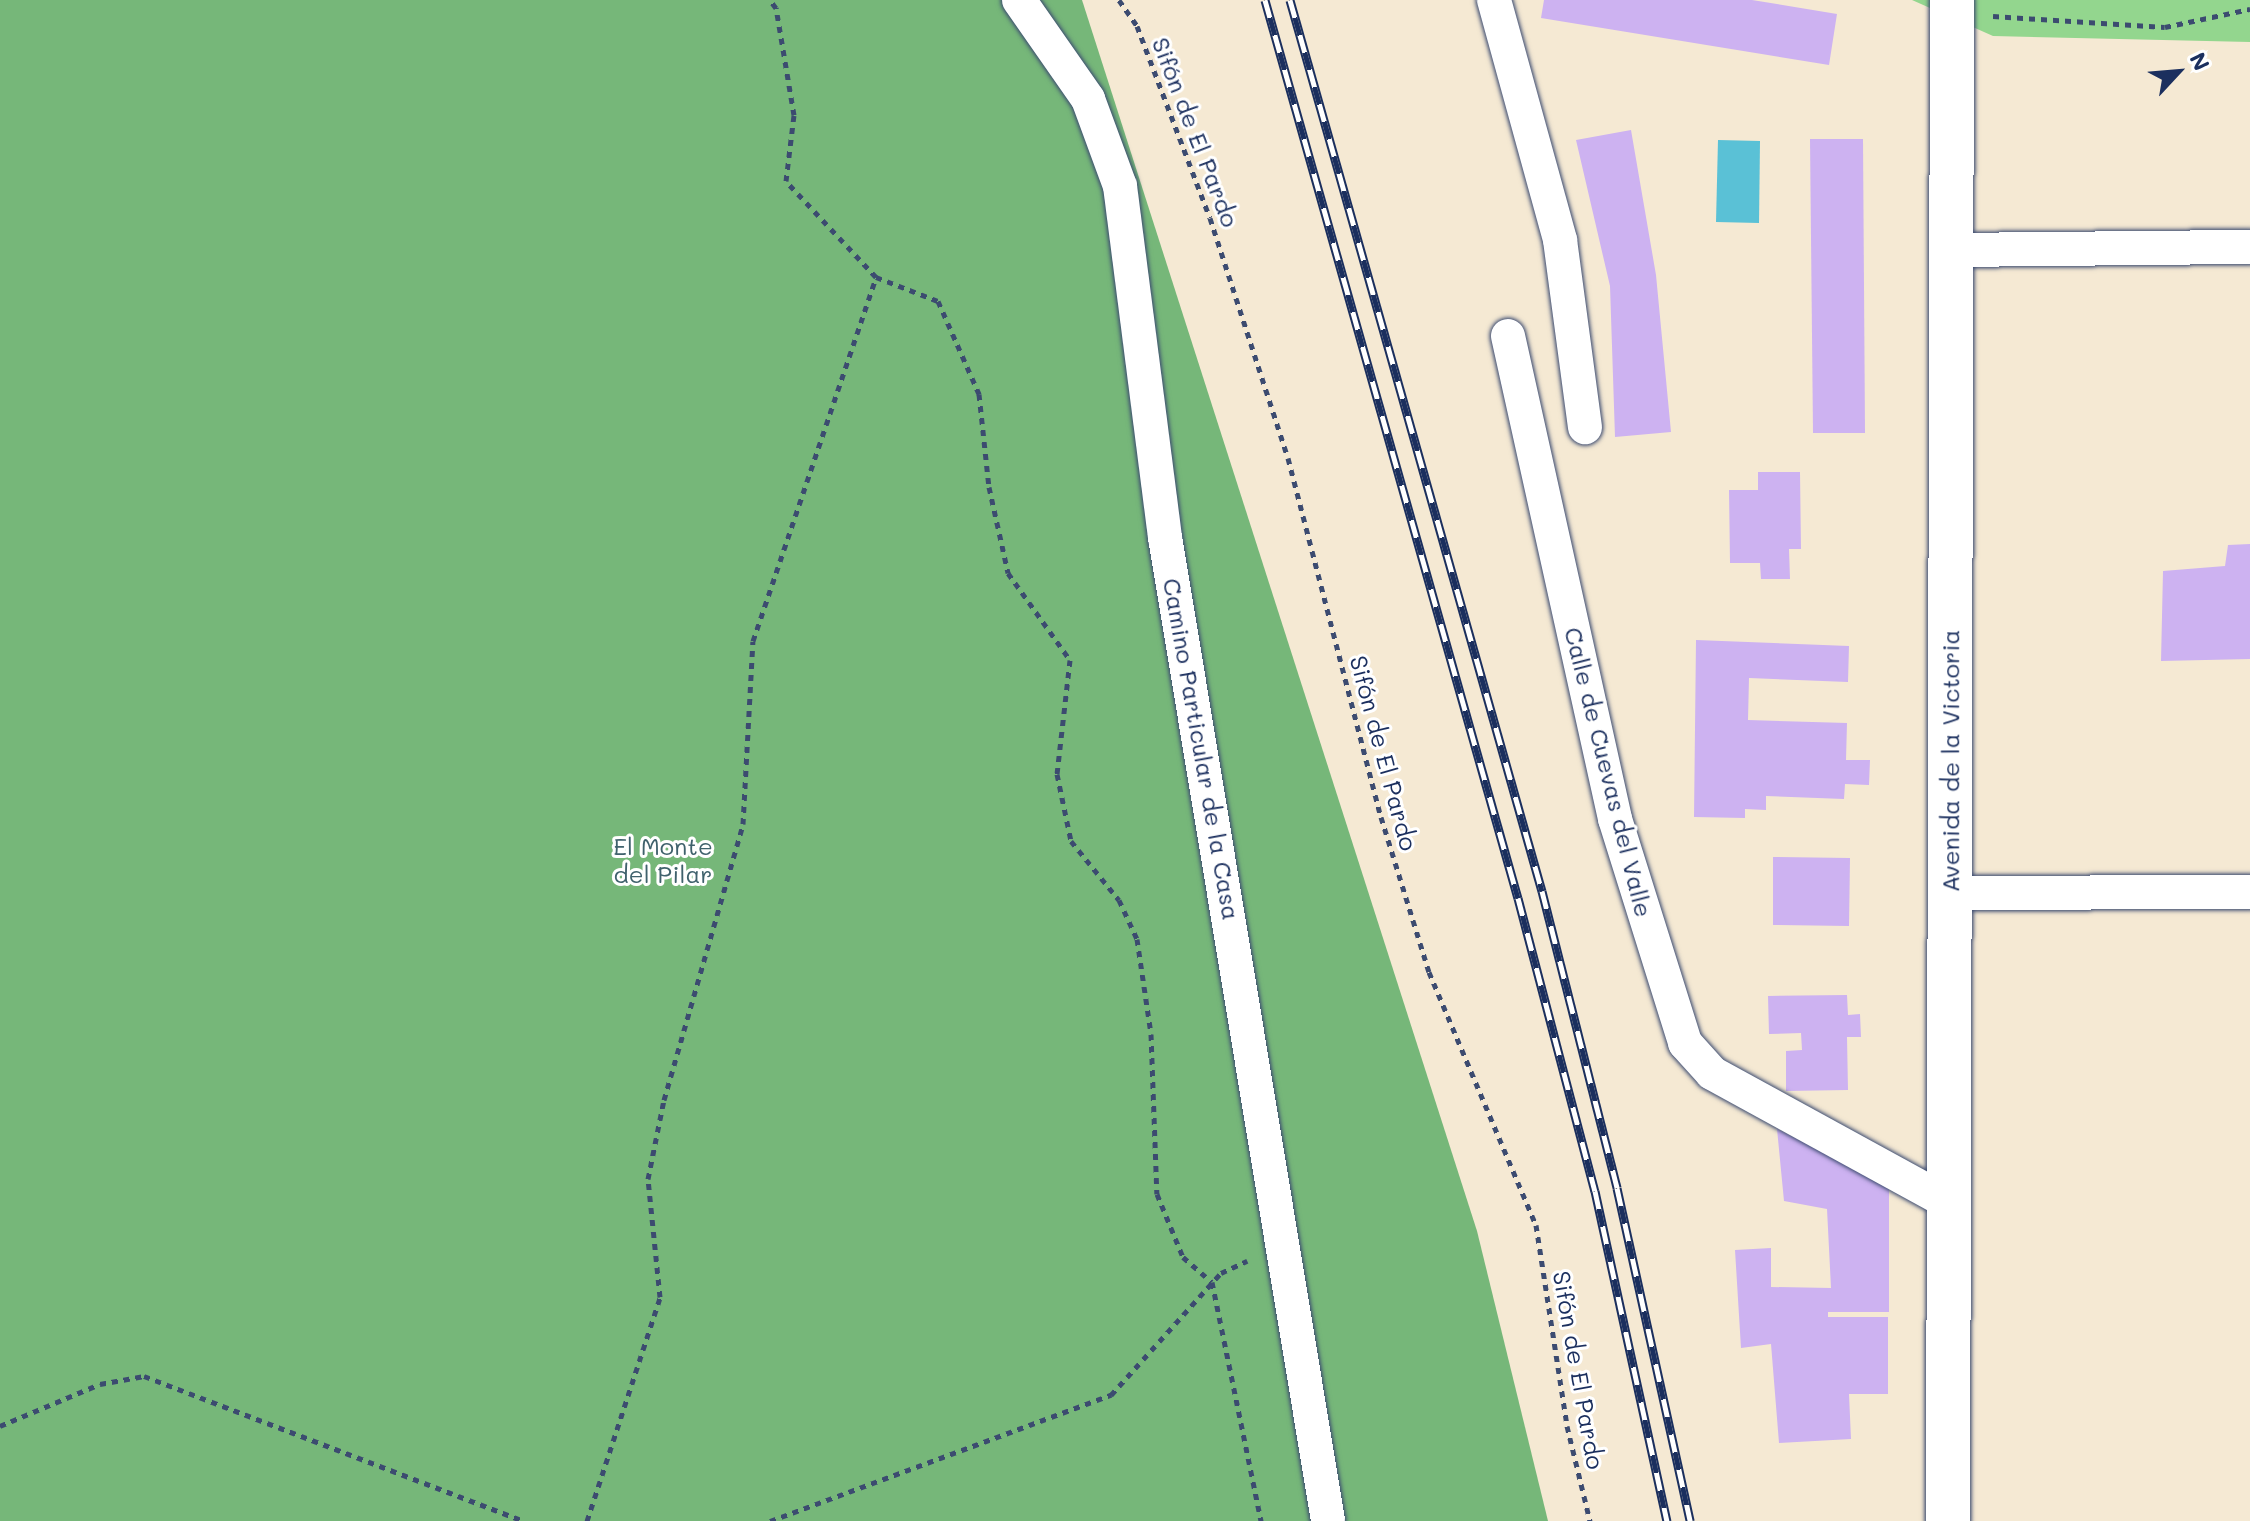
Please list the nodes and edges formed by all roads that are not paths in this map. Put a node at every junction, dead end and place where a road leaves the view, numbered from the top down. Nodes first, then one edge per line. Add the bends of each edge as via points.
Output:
1 (1019, 0) edge
2 (1494, 0) edge
3 (1968, 8) edge
4 (2250, 247) edge
5 (1952, 250) junction
6 (1508, 336) dead end
7 (1585, 427) dead end
8 (2250, 892) edge
9 (1950, 893) junction
10 (1948, 1202) junction
11 (1328, 1521) edge
12 (1948, 1521) edge

1 - 11 street, Camino Particular de la Casa via 1088,99 1120,186 1165,537
2 - 7 street via 1560,240
3 - 5 street, Avenida de la Victoria
4 - 5 street
5 - 9 street, Avenida de la Victoria
6 - 10 street, Calle de Cuevas del Valle via 1615,819 1685,1043 1712,1073
8 - 9 street
9 - 10 street, Avenida de la Victoria
10 - 12 street, Avenida de la Victoria

